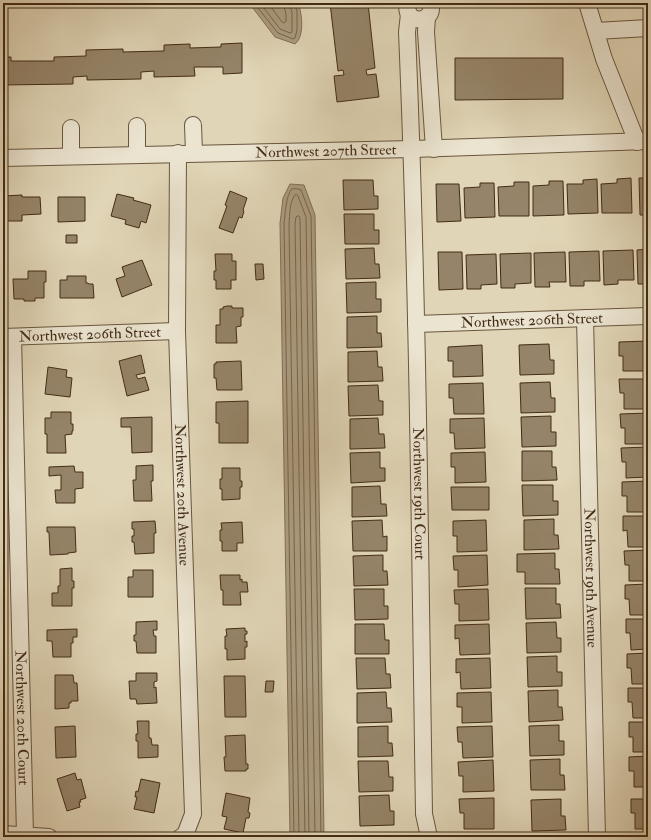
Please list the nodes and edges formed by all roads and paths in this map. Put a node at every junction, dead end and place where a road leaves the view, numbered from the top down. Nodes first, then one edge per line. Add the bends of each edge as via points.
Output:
1 (587, 3) edge
2 (408, 9) edge
3 (428, 10) edge
4 (648, 28) edge
5 (596, 31) junction
6 (193, 125) dead end
7 (137, 126) dead end
8 (71, 128) dead end
9 (643, 142) edge
10 (412, 149) junction
11 (434, 149) junction
12 (178, 153) junction
13 (194, 153) junction
14 (137, 154) junction
15 (71, 156) junction
16 (3, 158) edge
17 (648, 316) edge
18 (585, 318) junction
19 (416, 324) junction
20 (177, 331) junction
21 (8, 337) edge
22 (3, 834) edge
23 (25, 835) junction
24 (183, 836) edge
25 (49, 837) edge
26 (429, 837) edge
27 (597, 837) edge

1 - 5 street
2 - 3 street via 412,17 419,20
2 - 10 street, Northwest 19th Court
3 - 11 street via 426,32
4 - 5 street
5 - 9 street via 604,59
6 - 13 street
7 - 14 street
8 - 15 street
9 - 11 street, Northwest 207th Street
10 - 11 street, Northwest 207th Street
10 - 13 street, Northwest 207th Street
10 - 19 street, Northwest 19th Court
12 - 13 street, Northwest 207th Street
12 - 14 street, Northwest 207th Street
12 - 20 street, Northwest 20th Avenue
14 - 15 street, Northwest 207th Street
15 - 16 street, Northwest 207th Street
17 - 18 street, Northwest 206th Street
18 - 19 street, Northwest 206th Street
18 - 27 street, Northwest 19th Avenue
19 - 26 street, Northwest 19th Court via 424,814
20 - 21 street, Northwest 206th Street
20 - 24 street, Northwest 20th Avenue via 193,814
21 - 23 street, Northwest 20th Court
22 - 23 street
23 - 25 street

